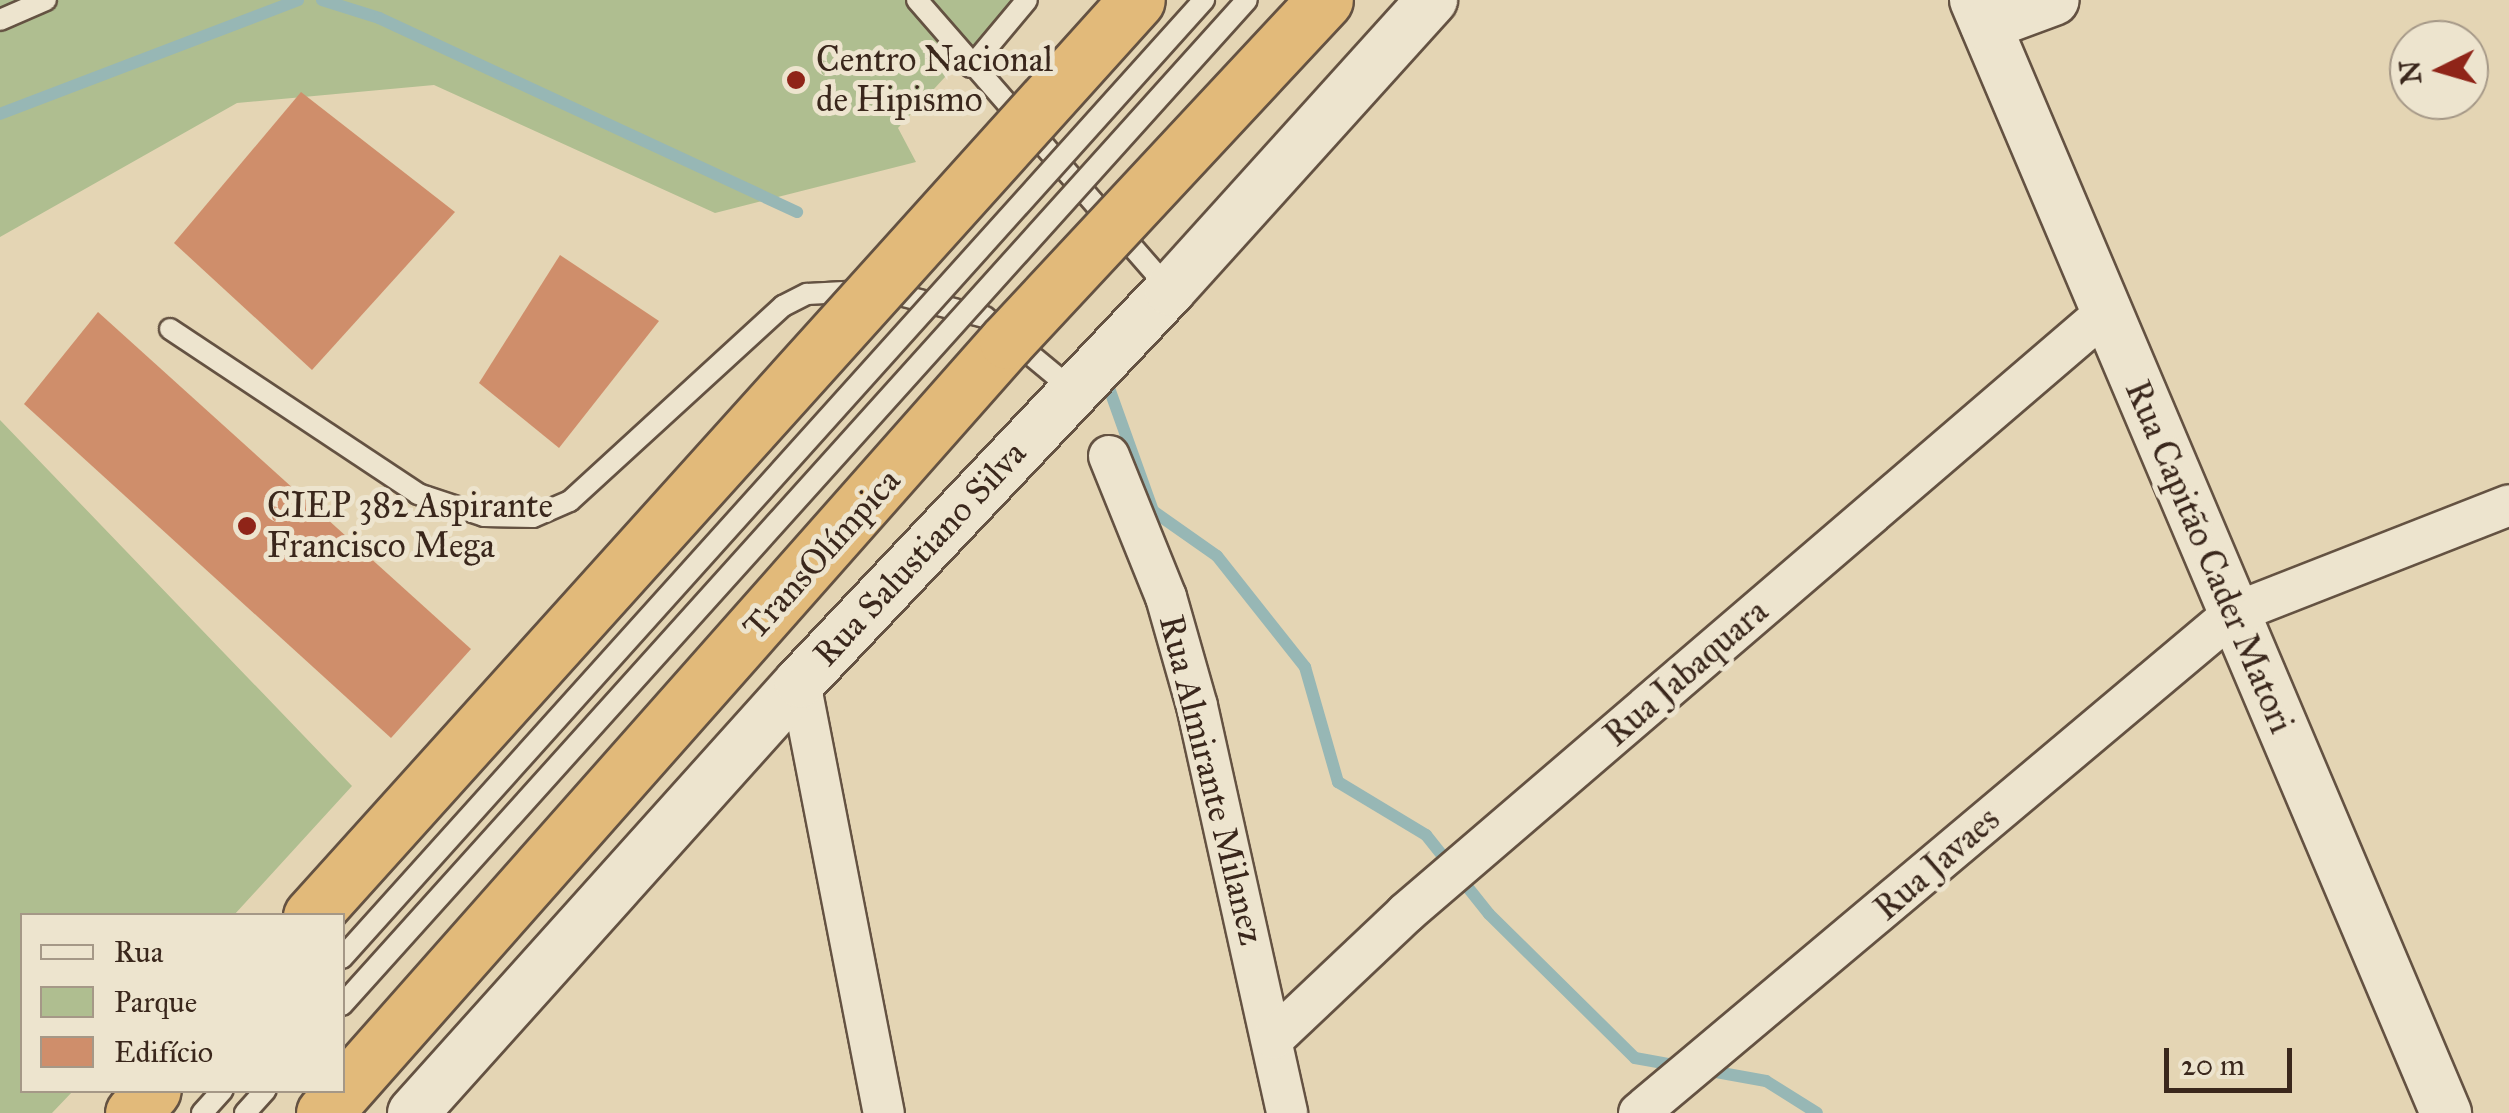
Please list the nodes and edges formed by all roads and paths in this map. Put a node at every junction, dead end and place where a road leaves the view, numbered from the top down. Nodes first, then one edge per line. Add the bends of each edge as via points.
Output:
1 (46, 0) edge
2 (918, 0) edge
3 (1027, 0) edge
4 (1137, 0) edge
5 (1204, 0) edge
6 (1247, 0) edge
7 (1325, 0) edge
8 (1432, 0) edge
9 (2054, 0) edge
10 (1981, 12) edge
11 (0, 20) edge
12 (971, 66) junction
13 (1170, 290) junction
14 (2104, 314) junction
15 (170, 330) dead end
16 (1074, 391) junction
17 (1109, 456) dead end
18 (2509, 504) edge
19 (2234, 613) junction
20 (800, 682) junction
21 (314, 913) edge
22 (345, 955) edge
23 (345, 1002) edge
24 (1274, 1038) junction
25 (345, 1089) edge
26 (150, 1093) edge
27 (219, 1093) edge
28 (263, 1093) edge
29 (342, 1093) edge
30 (1644, 1110) edge
31 (133, 1113) edge
32 (202, 1113) edge
33 (246, 1113) edge
34 (324, 1113) edge
35 (414, 1113) edge
36 (884, 1113) edge
37 (1287, 1113) edge
38 (2446, 1113) edge

1 - 11 lane
2 - 12 lane
3 - 12 lane
4 - 21 highway, bridge
5 - 22 lane, bridge
6 - 23 lane, TransOlímpica, bridge
7 - 25 highway, TransOlímpica, bridge via 1008,341
8 - 13 street, Rua Salustiano Silva
9 - 10 street
10 - 14 street, Rua Capitão Cader Matori
12 - 13 lane
13 - 16 street, Rua Salustiano Silva
14 - 19 street, Rua Capitão Cader Matori
14 - 24 street, Rua Jabaquara via 1406,913
15 - 16 lane via 418,494 484,516 533,516 570,501 783,306 807,294 881,290 985,317
16 - 20 street, Rua Salustiano Silva
17 - 24 street, Rua Almirante Milanez via 1166,596
18 - 19 street, Rua Javaes
19 - 30 street, Rua Javaes
19 - 38 street, Rua Capitão Cader Matori
20 - 35 street, Rua Salustiano Silva
20 - 36 street
24 - 37 street, Rua Almirante Milanez
26 - 31 highway
27 - 32 lane
28 - 33 lane
29 - 34 highway, TransOlímpica, bridge

